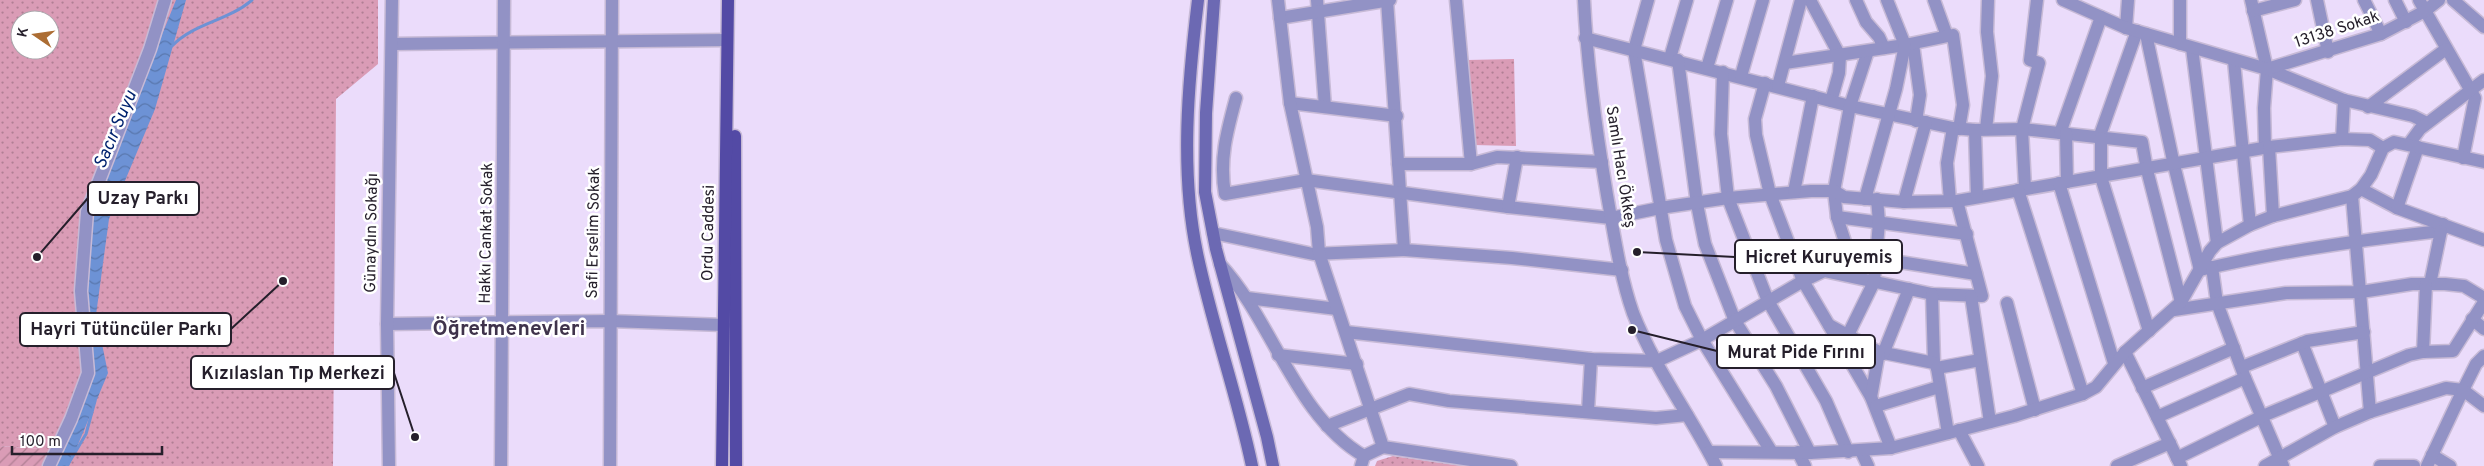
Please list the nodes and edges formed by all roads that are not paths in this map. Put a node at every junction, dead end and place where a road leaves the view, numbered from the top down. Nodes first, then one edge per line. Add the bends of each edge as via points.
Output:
1 (166, 0) edge
2 (392, 0) edge
3 (504, 0) edge
4 (612, 0) edge
5 (728, 0) edge
6 (736, 0) edge
7 (1198, 0) edge
8 (1214, 0) edge
9 (1278, 0) edge
10 (1388, 0) edge
11 (1456, 0) edge
12 (1584, 0) edge
13 (1648, 0) edge
14 (1687, 0) edge
15 (1727, 0) edge
16 (1763, 0) edge
17 (1801, 0) edge
18 (1810, 0) edge
19 (1856, 0) edge
20 (1887, 0) edge
21 (1934, 0) edge
22 (1988, 0) edge
23 (2037, 0) edge
24 (2128, 0) edge
25 (2180, 0) edge
26 (2294, 0) edge
27 (2317, 0) edge
28 (2364, 0) edge
29 (2395, 0) edge
30 (2439, 0) edge
31 (2454, 0) edge
32 (2070, 2) edge
33 (2252, 5) edge
34 (1318, 6) edge
35 (2422, 6) edge
36 (2101, 17) junction
37 (1280, 18) junction
38 (2406, 22) junction
39 (2484, 27) edge
40 (2136, 31) junction
41 (2380, 34) junction
42 (1947, 36) junction
43 (1586, 38) junction
44 (727, 40) junction
45 (504, 43) junction
46 (612, 43) junction
47 (392, 44) junction
48 (2180, 44) junction
49 (1909, 45) junction
50 (1884, 48) junction
51 (2192, 48) junction
52 (2446, 49) junction
53 (1634, 50) junction
54 (1868, 51) junction
55 (2328, 52) junction
56 (1840, 56) junction
57 (1674, 59) junction
58 (2234, 61) junction
59 (1785, 63) junction
60 (1706, 68) junction
61 (2267, 69) junction
62 (1723, 72) junction
63 (1741, 76) junction
64 (2484, 80) edge
65 (1765, 83) junction
66 (1778, 86) junction
67 (2470, 91) junction
68 (1813, 96) junction
69 (1236, 98) dead end
70 (1831, 100) junction
71 (2344, 100) junction
72 (1290, 103) junction
73 (1850, 106) junction
74 (1325, 107) junction
75 (2368, 107) junction
76 (1888, 115) junction
77 (1397, 116) junction
78 (1921, 122) junction
79 (2427, 123) junction
80 (1956, 128) junction
81 (2022, 129) junction
82 (1980, 130) junction
83 (2063, 133) junction
84 (2100, 138) junction
85 (2342, 139) junction
86 (2413, 146) junction
87 (2267, 148) junction
88 (2383, 148) junction
89 (2243, 151) junction
90 (1517, 157) junction
91 (2206, 158) junction
92 (2463, 158) junction
93 (1602, 162) junction
94 (2484, 162) edge
95 (1398, 164) junction
96 (1471, 164) junction
97 (2174, 165) junction
98 (2147, 170) junction
99 (2101, 177) junction
100 (1306, 180) junction
101 (2063, 182) junction
102 (2021, 189) junction
103 (1834, 191) junction
104 (1794, 192) junction
105 (1399, 193) junction
106 (2356, 193) junction
107 (1770, 194) junction
108 (1977, 197) junction
109 (1728, 198) junction
110 (1871, 199) junction
111 (1953, 201) junction
112 (1904, 202) junction
113 (1696, 204) junction
114 (1508, 207) junction
115 (1660, 208) junction
116 (2397, 208) junction
117 (2273, 216) junction
118 (1837, 217) junction
119 (1611, 218) junction
120 (1879, 222) junction
121 (2250, 225) junction
122 (2442, 228) junction
123 (1213, 233) junction
124 (1967, 234) junction
125 (2482, 235) edge
126 (2356, 241) junction
127 (2217, 243) junction
128 (1404, 250) junction
129 (1319, 253) junction
130 (1849, 254) junction
131 (1876, 260) junction
132 (1220, 264) junction
133 (2206, 268) junction
134 (1622, 270) junction
135 (1824, 271) junction
136 (1976, 274) junction
137 (1803, 281) junction
138 (1874, 282) junction
139 (2428, 284) junction
140 (1909, 289) junction
141 (2361, 292) junction
142 (1932, 294) junction
143 (1971, 296) junction
144 (1247, 298) junction
145 (2484, 298) edge
146 (1768, 301) junction
147 (2484, 302) edge
148 (2008, 303) dead end
149 (2217, 303) junction
150 (2178, 306) junction
151 (1337, 309) junction
152 (2472, 318) junction
153 (610, 321) junction
154 (1735, 321) junction
155 (502, 322) junction
156 (387, 324) junction
157 (1827, 324) junction
158 (724, 326) junction
159 (2484, 329) edge
160 (2149, 331) junction
161 (1346, 332) junction
162 (2364, 332) junction
163 (1847, 336) junction
164 (1702, 340) junction
165 (2302, 343) junction
166 (2234, 348) junction
167 (2125, 352) junction
168 (2423, 352) junction
169 (1881, 353) junction
170 (1278, 355) junction
171 (1591, 359) junction
172 (1980, 360) junction
173 (1657, 361) junction
174 (2114, 363) junction
175 (2481, 363) edge
176 (1357, 364) junction
177 (1935, 366) junction
178 (2243, 372) junction
179 (2366, 374) junction
180 (1939, 387) junction
181 (2142, 388) junction
182 (2463, 390) junction
183 (2323, 392) junction
184 (2083, 394) junction
185 (1874, 401) junction
186 (2484, 406) edge
187 (1371, 408) junction
188 (2035, 410) junction
189 (1588, 411) junction
190 (2370, 412) junction
191 (1687, 415) junction
192 (2261, 417) junction
193 (2157, 418) junction
194 (1990, 422) junction
195 (1327, 426) junction
196 (2335, 426) junction
197 (1953, 432) junction
198 (2170, 444) junction
199 (1383, 447) junction
200 (1891, 448) junction
201 (1771, 451) junction
202 (1861, 451) junction
203 (1709, 452) junction
204 (1848, 452) junction
205 (1804, 453) junction
206 (1362, 461) edge
207 (2430, 461) edge
208 (2179, 462) edge
209 (2281, 462) edge
210 (1497, 465) edge
211 (49, 466) edge
212 (389, 466) edge
213 (501, 466) edge
214 (610, 466) edge
215 (722, 466) edge
216 (736, 466) edge
217 (1252, 466) edge
218 (1273, 466) edge
219 (1511, 466) edge
220 (1716, 466) edge
221 (1805, 466) edge
222 (1868, 466) edge
223 (1978, 466) edge
224 (2117, 466) edge
225 (2265, 466) edge
226 (2380, 466) edge
227 (2414, 466) edge
228 (2450, 466) edge

1 - 211 street via 87,212 81,291 88,373
2 - 47 street, Günaydın Sokağı
3 - 45 street, Hakkı Cankat Sokak
4 - 46 street, Safi Erselim Sokak
5 - 44 main road, Ordu Caddesi
6 - 216 main road, Ordu Caddesi
7 - 217 main road via 1188,129 1188,193 1196,252 1233,383
8 - 123 main road via 1206,113 1205,192
9 - 37 street
10 - 34 street
10 - 77 street
11 - 96 street
12 - 43 street, Samlı Hacı Ökkeş
13 - 53 street
14 - 57 street
15 - 60 street
16 - 63 street
17 - 59 street
18 - 56 street
19 - 50 street
20 - 49 street
21 - 42 street
22 - 82 street via 1987,32 1992,76
23 - 81 street via 2030,60 2039,63
24 - 40 street
25 - 48 street
26 - 33 street
27 - 55 street
28 - 41 street
29 - 38 street
30 - 35 street, 13138 Sokak
31 - 39 street
32 - 36 street
33 - 61 street
34 - 37 street
34 - 74 street
35 - 38 street, 13138 Sokak
35 - 52 street
36 - 40 street
36 - 83 street
37 - 72 street
38 - 41 street, 13138 Sokak
40 - 48 street
40 - 84 street
40 - 97 street
41 - 55 street, 13138 Sokak
42 - 49 street
42 - 80 street via 1953,35 1963,105
43 - 53 street
43 - 93 street, Samlı Hacı Ökkeş
44 - 46 street
44 - 158 main road, Ordu Caddesi
45 - 46 street
45 - 47 street
45 - 155 street, Hakkı Cankat Sokak
46 - 153 street, Safi Erselim Sokak
47 - 156 street, Günaydın Sokağı
48 - 51 street
49 - 50 street
49 - 76 street
49 - 78 street via 1920,95
50 - 54 street
51 - 58 street
51 - 91 street
52 - 67 street
52 - 75 street
53 - 57 street
53 - 115 street
54 - 56 street
54 - 73 street
55 - 61 street, 13138 Sokak
56 - 59 street
56 - 70 street
57 - 60 street
57 - 113 street
58 - 61 street
58 - 89 street
59 - 66 street
60 - 62 street
61 - 71 street
61 - 87 street via 2264,108
62 - 63 street
62 - 109 street via 1721,134
63 - 65 street
64 - 67 street
65 - 66 street
65 - 107 street via 1755,126
66 - 68 street
67 - 79 street
67 - 92 street via 2474,98
68 - 70 street
68 - 104 street
69 - 100 street via 1222,155 1225,194
70 - 73 street
71 - 75 street
71 - 85 street
72 - 74 street
72 - 100 street
73 - 76 street
73 - 103 street
74 - 77 street
75 - 79 street via 2413,116
76 - 78 street
76 - 110 street
77 - 95 street
78 - 80 street
78 - 112 street
79 - 86 street
80 - 82 street
80 - 111 street via 1947,163
81 - 82 street
81 - 83 street
81 - 102 street
82 - 108 street
83 - 84 street
83 - 101 street
84 - 98 street via 2142,142
84 - 99 street
85 - 87 street
85 - 88 street via 2370,140
86 - 88 street via 2394,142
86 - 92 street
86 - 116 street
87 - 89 street
87 - 117 street
88 - 106 street
89 - 91 street
89 - 121 street
90 - 93 street
90 - 96 street via 1497,157
90 - 114 street
91 - 97 street
91 - 127 street
92 - 94 street
93 - 119 street, Samlı Hacı Ökkeş
95 - 96 street
95 - 105 street
97 - 98 street
97 - 133 street
98 - 99 street
98 - 150 street
99 - 101 street
99 - 160 street
100 - 105 street
100 - 129 street
101 - 102 street
101 - 174 street
102 - 108 street
102 - 184 street
103 - 104 street
103 - 110 street via 1844,197
103 - 118 street
104 - 107 street
105 - 114 street
105 - 128 street
106 - 116 street
106 - 117 street
106 - 126 street
107 - 109 street
107 - 137 street
108 - 111 street
109 - 113 street
109 - 146 street
110 - 112 street
110 - 120 street
111 - 112 street
111 - 124 street
113 - 115 street
113 - 154 street via 1705,244
114 - 119 street
115 - 119 street
115 - 164 street via 1686,306
116 - 122 street
117 - 121 street
118 - 120 street
118 - 130 street
119 - 134 street, Samlı Hacı Ökkeş
120 - 124 street
120 - 131 street
121 - 127 street
122 - 125 street
122 - 126 street
122 - 139 street
123 - 129 street via 1279,248
123 - 132 main road
124 - 136 street
126 - 133 street
126 - 141 street
127 - 133 street via 2210,251
128 - 129 street
128 - 134 street
129 - 151 street
130 - 131 street
130 - 135 street via 1847,259
131 - 136 street
131 - 138 street
132 - 144 street
132 - 218 main road
133 - 149 street
133 - 150 street
134 - 173 street, Samlı Hacı Ökkeş via 1633,313
135 - 137 street
135 - 138 street
136 - 143 street via 1982,296
137 - 146 street
137 - 157 street
138 - 140 street
138 - 163 street
139 - 141 street
139 - 145 street via 2464,286
139 - 168 street
140 - 142 street
140 - 169 street
141 - 149 street via 2286,293
141 - 162 street
142 - 143 street
142 - 177 street
143 - 172 street
144 - 151 street
144 - 170 street
146 - 154 street
146 - 204 street via 1826,401
147 - 152 street
148 - 188 street
149 - 150 street
149 - 166 street
150 - 160 street
151 - 161 street
152 - 159 street
152 - 168 street via 2453,351
153 - 155 street
153 - 158 street
153 - 214 street, Safi Erselim Sokak
154 - 164 street
154 - 205 street via 1776,386
155 - 156 street
155 - 213 street, Hakkı Cankat Sokak
156 - 212 street, Günaydın Sokağı
157 - 163 street
157 - 185 street
158 - 215 main road, Ordu Caddesi
160 - 167 street
161 - 171 street
161 - 176 street
162 - 165 street
162 - 179 street
163 - 169 street
164 - 173 street
164 - 201 street
165 - 178 street
165 - 183 street
166 - 178 street
166 - 181 street
167 - 174 street
167 - 181 street
168 - 179 street
169 - 177 street
169 - 185 street
170 - 176 street
170 - 195 street
171 - 173 street
171 - 189 street
172 - 177 street
172 - 194 street
173 - 191 street, Samlı Hacı Ökkeş
174 - 184 street via 2096,387
175 - 182 street
176 - 187 street
177 - 180 street
178 - 192 street
178 - 193 street
179 - 183 street
179 - 190 street
180 - 185 street
180 - 197 street
181 - 193 street
182 - 186 street
182 - 190 street via 2446,388
182 - 207 street
183 - 192 street
183 - 196 street
184 - 188 street
185 - 200 street
187 - 189 street via 1409,394 1449,401
187 - 195 street
187 - 199 street
188 - 194 street
189 - 191 street via 1656,418
190 - 196 street
191 - 203 street, Samlı Hacı Ökkeş
192 - 208 street
192 - 209 street
193 - 198 street
194 - 197 street
195 - 206 street
196 - 209 street
197 - 200 street
197 - 223 street
198 - 208 street
198 - 224 street
199 - 206 street
199 - 210 street
200 - 202 street
201 - 203 street
201 - 205 street
202 - 204 street
202 - 222 street
203 - 220 street, Samlı Hacı Ökkeş
204 - 205 street
205 - 221 street
207 - 228 street
209 - 225 street
210 - 219 street
226 - 227 street

